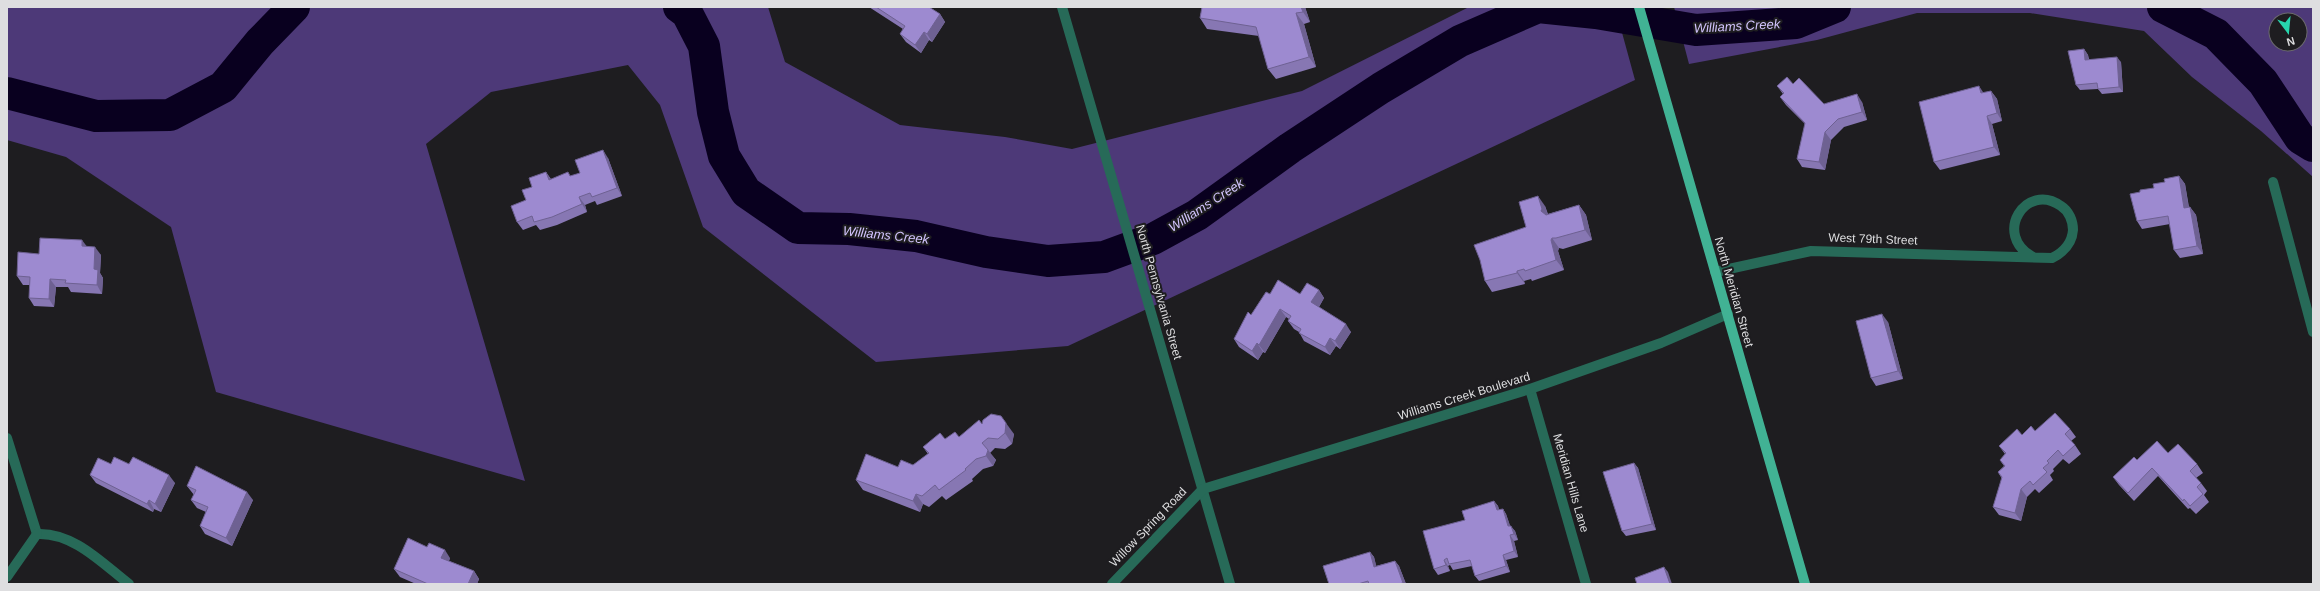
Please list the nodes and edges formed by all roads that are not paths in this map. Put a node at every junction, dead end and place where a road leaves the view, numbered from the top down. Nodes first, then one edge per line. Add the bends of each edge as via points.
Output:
1 (1062, 7) edge
2 (1639, 7) edge
3 (2273, 182) dead end
4 (2033, 257) junction
5 (1715, 272) junction
6 (1728, 314) junction
7 (2313, 332) edge
8 (1530, 389) junction
9 (7, 438) edge
10 (1203, 489) junction
11 (37, 534) junction
12 (7, 577) edge
13 (129, 584) edge
14 (1112, 584) edge
15 (1230, 584) edge
16 (1586, 584) edge
17 (1805, 584) edge

1 - 10 street, North Pennsylvania Street
2 - 5 main road, North Meridian Street
3 - 7 street
4 - 4 street, West 79th Street via 2052,258 2061,253 2072,237 2070,217 2057,203 2047,200 2032,202 2025,206 2016,218 2016,242
4 - 5 street, West 79th Street via 1811,251
5 - 6 main road, North Meridian Street
6 - 8 street, Williams Creek Boulevard via 1661,343
6 - 17 main road, North Meridian Street
8 - 10 street, Williams Creek Boulevard
8 - 16 street, Meridian Hills Lane
9 - 11 street
10 - 14 street, Willow Spring Road
10 - 15 street, North Pennsylvania Street
11 - 12 street
11 - 13 street via 48,534 74,542

